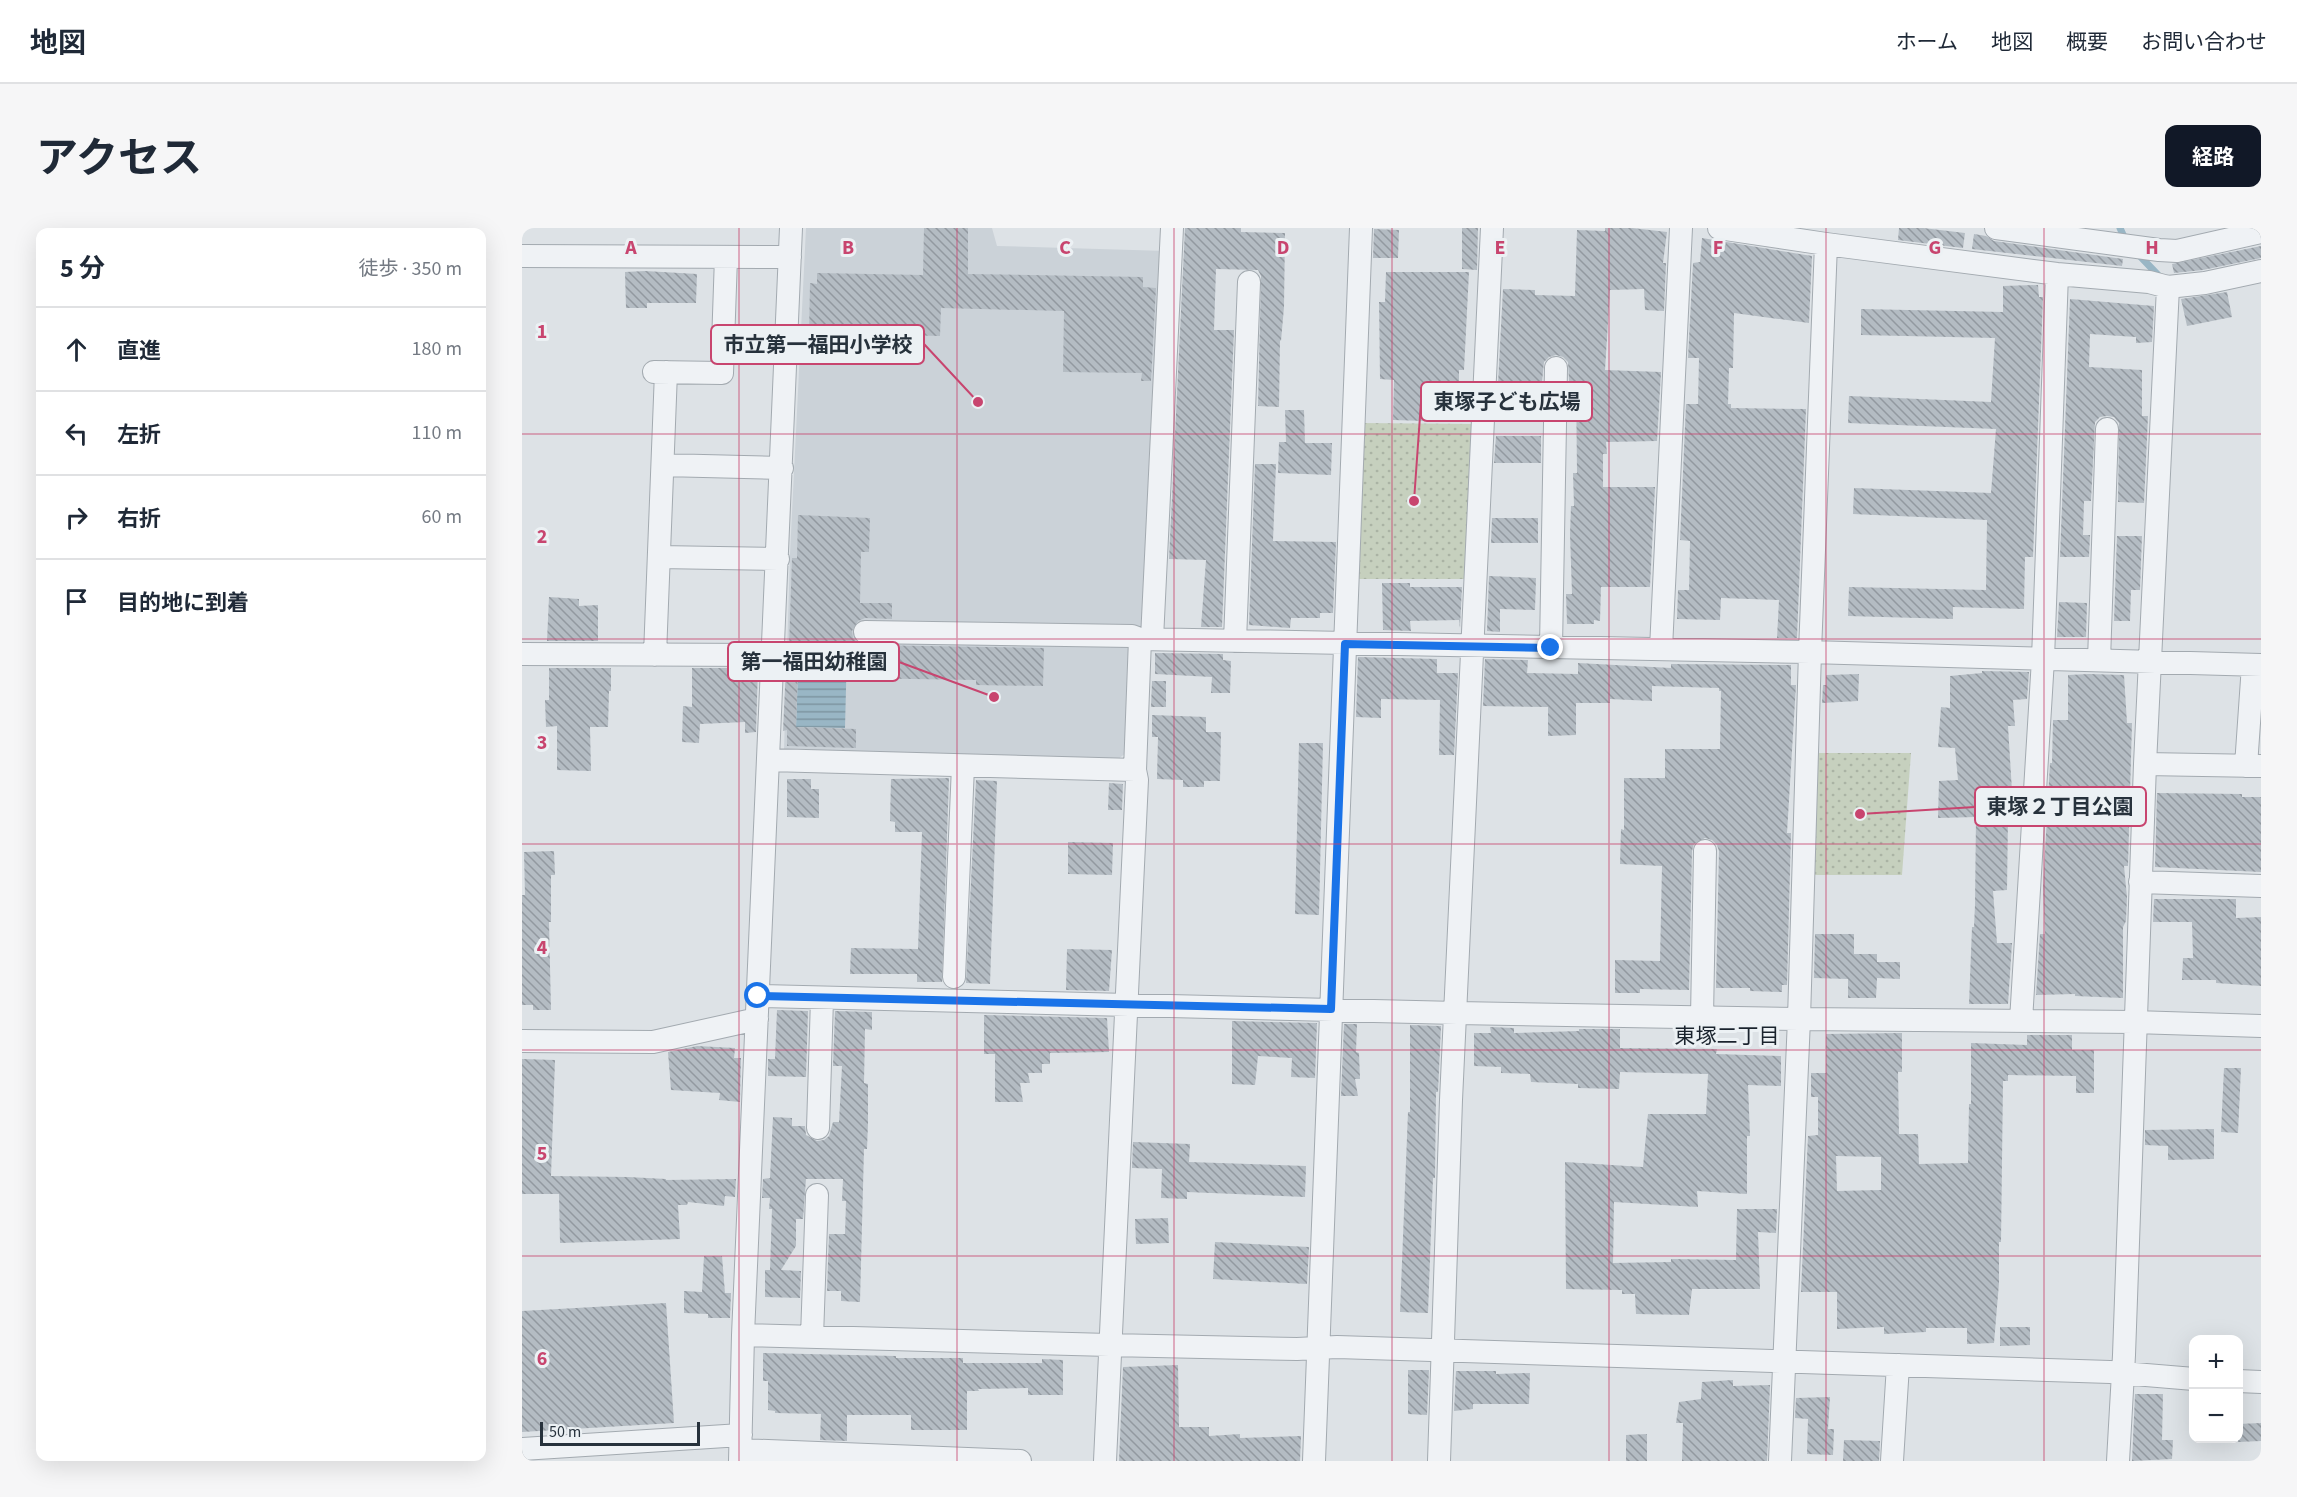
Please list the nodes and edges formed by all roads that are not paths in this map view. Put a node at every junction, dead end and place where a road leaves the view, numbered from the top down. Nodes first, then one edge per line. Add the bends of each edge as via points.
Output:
1 (790, 228) edge
2 (1172, 228) edge
3 (1361, 228) edge
4 (1492, 228) edge
5 (1681, 228) edge
6 (1719, 228) edge
7 (1996, 228) edge
8 (1745, 230) edge
9 (2261, 232) edge
10 (2117, 236) edge
11 (1826, 244) junction
12 (522, 256) edge
13 (726, 257) junction
14 (790, 257) junction
15 (2261, 271) edge
16 (2057, 274) junction
17 (1249, 282) dead end
18 (2158, 285) junction
19 (1556, 368) dead end
20 (2107, 429) dead end
21 (663, 465) junction
22 (782, 468) junction
23 (659, 557) junction
24 (778, 559) junction
25 (865, 632) dead end
26 (1146, 639) junction
27 (1235, 641) junction
28 (1345, 644) junction
29 (1473, 646) junction
30 (1551, 648) junction
31 (1661, 649) junction
32 (1810, 652) junction
33 (522, 654) edge
34 (655, 655) junction
35 (774, 655) junction
36 (2043, 658) junction
37 (2099, 660) junction
38 (2150, 662) junction
39 (2257, 665) edge
40 (775, 760) junction
41 (2145, 764) junction
42 (963, 766) junction
43 (2253, 766) edge
44 (1134, 770) junction
45 (1705, 851) dead end
46 (2140, 882) junction
47 (2261, 886) edge
48 (954, 977) dead end
49 (822, 999) junction
50 (763, 1002) junction
51 (1128, 1004) junction
52 (1331, 1009) junction
53 (1457, 1013) junction
54 (1702, 1017) junction
55 (1799, 1019) junction
56 (2021, 1021) junction
57 (2134, 1022) junction
58 (2261, 1026) edge
59 (522, 1041) edge
60 (818, 1128) dead end
61 (817, 1195) dead end
62 (743, 1335) junction
63 (812, 1337) junction
64 (1109, 1345) junction
65 (1318, 1348) junction
66 (1442, 1351) junction
67 (1784, 1362) junction
68 (1898, 1365) junction
69 (2122, 1374) junction
70 (2189, 1379) edge
71 (2243, 1381) edge
72 (2261, 1382) edge
73 (522, 1449) edge
74 (741, 1449) edge
75 (1020, 1461) edge
76 (1106, 1461) edge
77 (1314, 1461) edge
78 (1439, 1461) edge
79 (1780, 1461) edge
80 (1892, 1461) edge
81 (2118, 1461) edge

1 - 14 street
2 - 26 street
3 - 28 street
4 - 29 street
5 - 31 street
6 - 8 street
7 - 10 street
8 - 11 street
9 - 10 street via 2177,251 2159,250
10 - 18 street
11 - 16 street
11 - 32 street
12 - 13 street
13 - 14 street
13 - 21 street via 722,373 659,372
14 - 22 street
15 - 18 street via 2205,283
16 - 18 street
16 - 36 street
17 - 27 street
18 - 38 street
19 - 30 street
20 - 37 street
21 - 22 street
21 - 23 street
22 - 24 street
23 - 24 street
23 - 34 street
24 - 35 street
25 - 26 street
26 - 27 street
26 - 44 street
27 - 28 street
28 - 29 street
28 - 52 street
29 - 30 street
29 - 53 street
30 - 31 street
31 - 32 street
32 - 36 street
32 - 55 street
33 - 34 street
34 - 35 street
35 - 40 street
36 - 37 street
36 - 56 street
37 - 38 street
38 - 39 street
38 - 41 street
39 - 43 street
40 - 42 street
40 - 50 street
41 - 43 street
41 - 46 street
42 - 44 street
42 - 48 street
44 - 51 street via 1137,780
45 - 54 street
46 - 47 street
46 - 57 street
49 - 50 street
49 - 51 street
49 - 60 street
50 - 59 street via 653,1042
50 - 62 street
51 - 52 street
51 - 64 street
52 - 53 street
52 - 65 street
53 - 54 street
53 - 66 street
54 - 55 street
55 - 56 street
55 - 67 street
56 - 57 street
57 - 58 street
57 - 69 street
61 - 63 street
62 - 63 street
62 - 74 street
63 - 64 street
64 - 65 street
64 - 76 street
65 - 66 street
65 - 77 street
66 - 67 street
66 - 78 street
67 - 68 street
67 - 79 street
68 - 69 street
68 - 80 street
69 - 70 street
69 - 81 street
71 - 72 street
73 - 74 street
74 - 75 street

